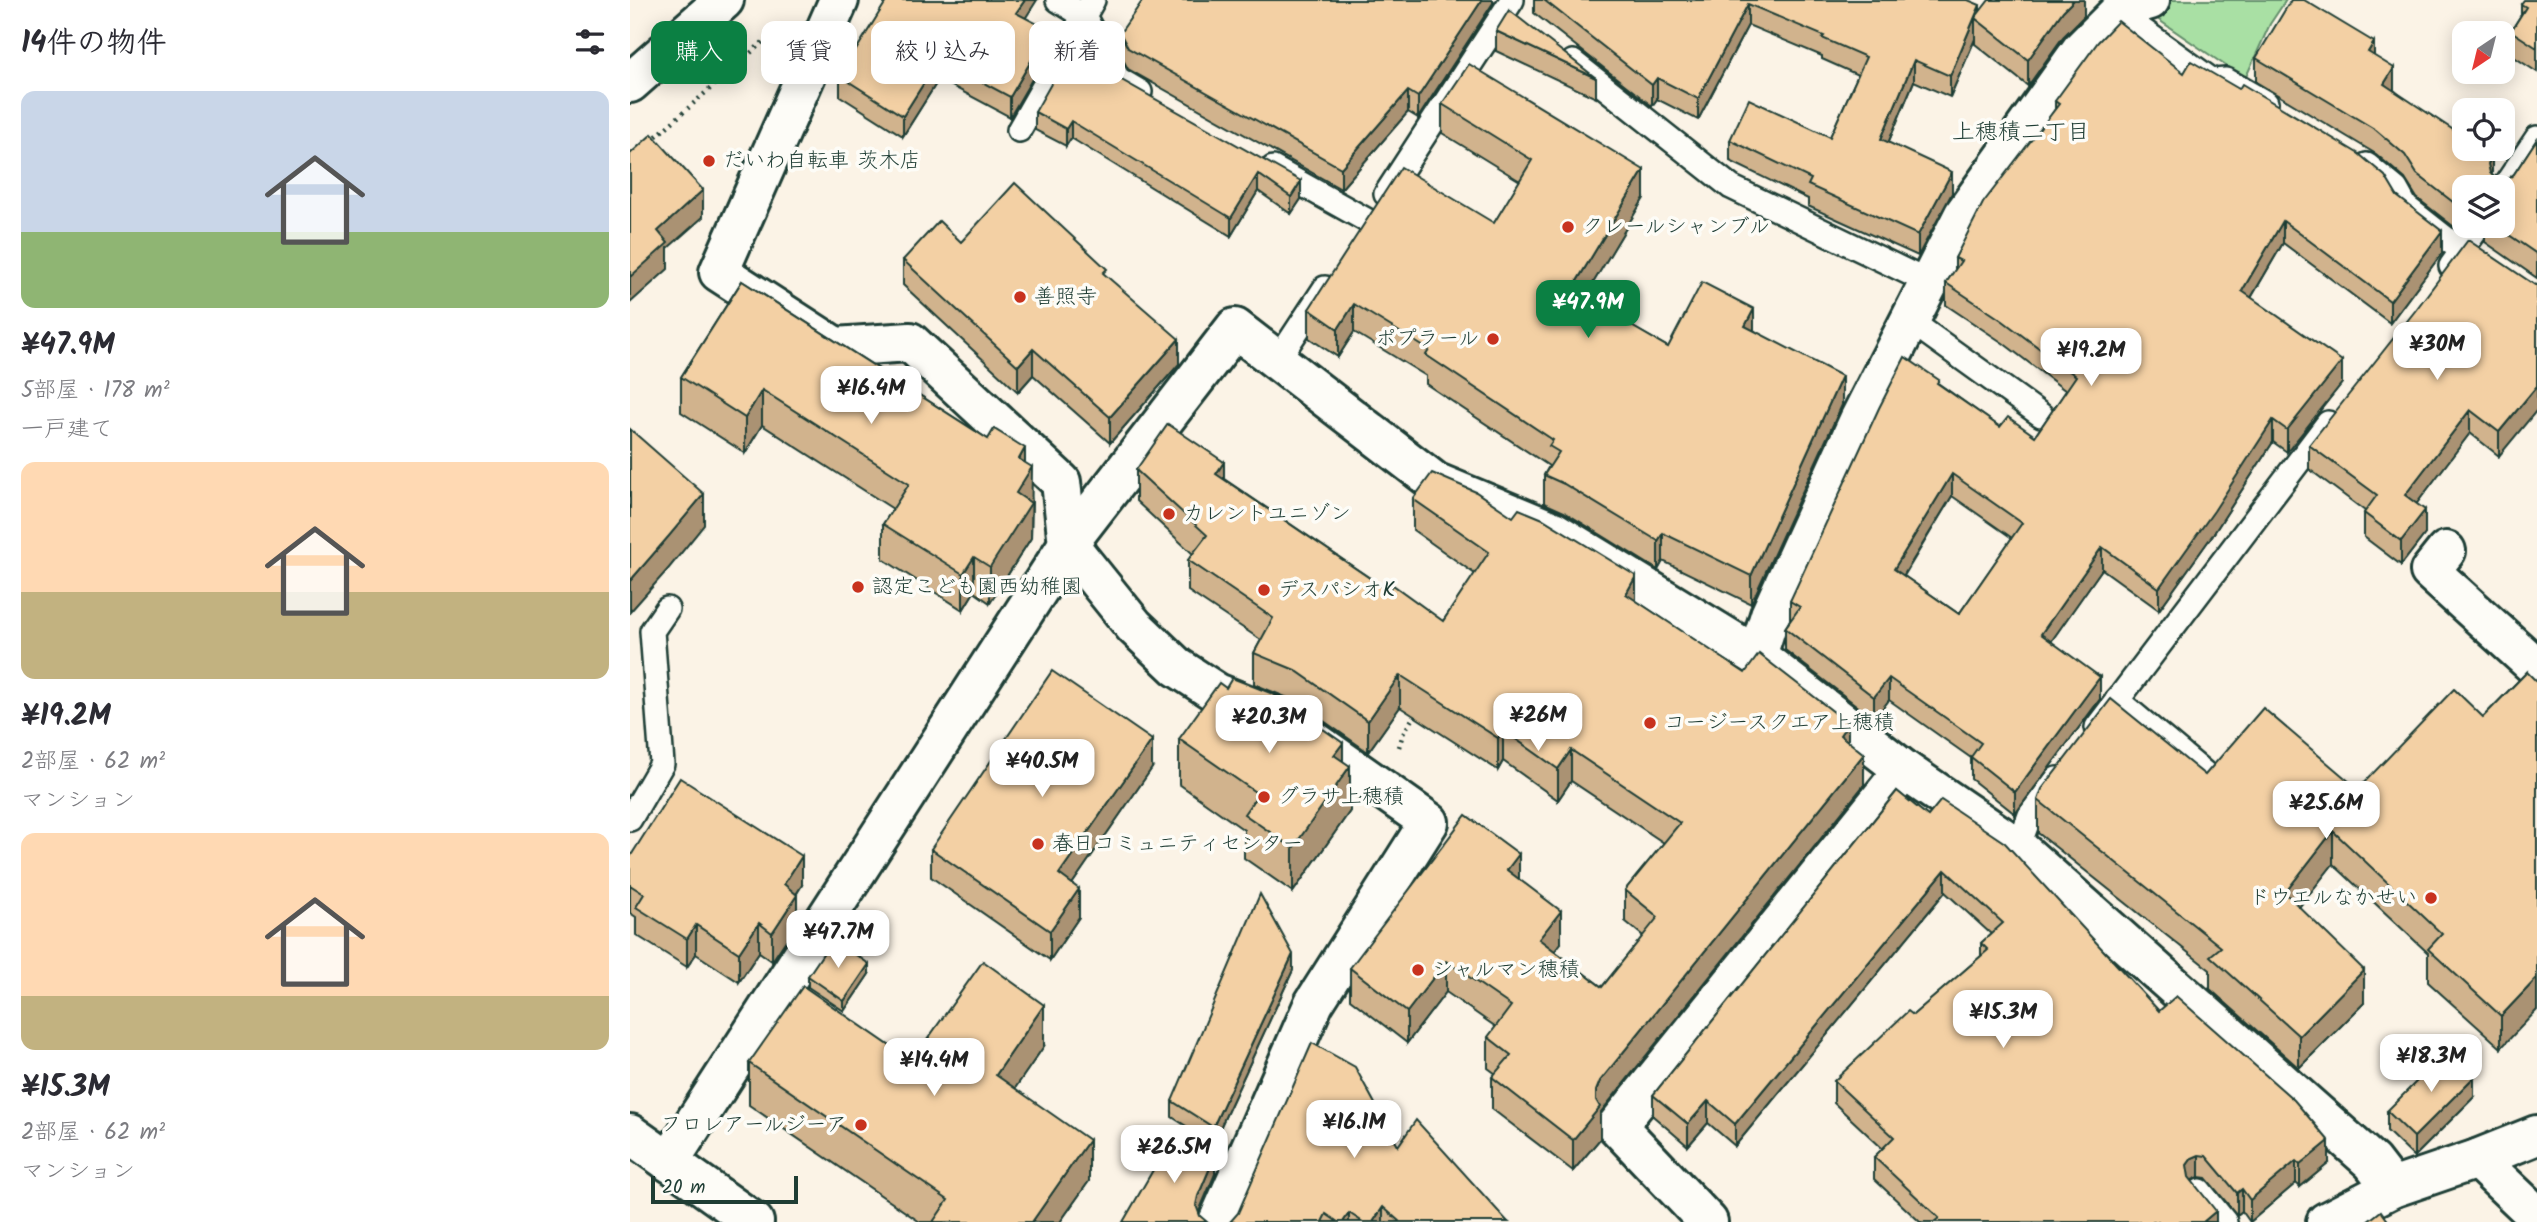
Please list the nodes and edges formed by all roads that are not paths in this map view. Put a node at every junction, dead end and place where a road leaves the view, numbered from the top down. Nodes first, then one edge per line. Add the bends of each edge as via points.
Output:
1 (724, 0) edge
2 (839, 0) edge
3 (1058, 0) edge
4 (2131, 3) edge
5 (1509, 4) edge
6 (1088, 8) edge
7 (1527, 26) edge
8 (1559, 51) edge
9 (630, 83) edge
10 (1154, 99) edge
11 (2281, 113) edge
12 (1019, 130) dead end
13 (2537, 138) edge
14 (2346, 152) edge
15 (1249, 153) edge
16 (2512, 175) edge
17 (1368, 221) junction
18 (2471, 238) edge
19 (1353, 245) edge
20 (2464, 248) junction
21 (2486, 260) edge
22 (1338, 268) edge
23 (1928, 282) junction
24 (2437, 284) edge
25 (1909, 320) junction
26 (1277, 361) junction
27 (2345, 401) edge
28 (2041, 415) dead end
29 (1068, 544) junction
30 (2446, 551) dead end
31 (667, 609) dead end
32 (1757, 656) junction
33 (2537, 668) edge
34 (2117, 700) junction
35 (2085, 742) edge
36 (2070, 763) edge
37 (1905, 770) junction
38 (2208, 777) edge
39 (630, 819) edge
40 (2018, 848) junction
41 (630, 1134) edge
42 (2537, 1135) edge
43 (2477, 1159) junction
44 (669, 1162) junction
45 (2392, 1188) junction
46 (2200, 1191) edge
47 (2537, 1216) edge
48 (754, 1222) edge
49 (1218, 1222) edge
50 (1708, 1222) edge
51 (2225, 1222) edge
52 (2326, 1222) edge

1 - 9 street
2 - 29 street via 719,272 835,347 910,342 1061,482
3 - 6 lane
4 - 11 lane via 2138,27 2213,81 2226,80
4 - 23 street via 2081,50 1964,214
5 - 7 lane
5 - 17 lane
6 - 10 lane via 1118,79
6 - 12 lane
8 - 23 lane via 1731,187
13 - 16 lane
14 - 20 lane via 2396,189 2406,207
15 - 17 lane
17 - 19 lane
18 - 20 lane
20 - 21 lane
20 - 24 lane
22 - 26 lane
23 - 25 street
25 - 28 lane
25 - 32 street via 1770,615
26 - 29 street via 1235,328
26 - 32 street via 1435,482 1553,531
27 - 34 lane
29 - 44 street
29 - 49 street via 1134,626 1177,667 1217,693 1283,719 1429,822 1314,1003
30 - 33 street via 2430,571
31 - 39 lane via 652,631 662,764
32 - 37 street
34 - 35 lane
34 - 38 lane
36 - 40 lane via 2030,815
37 - 40 street
37 - 50 street via 1617,1126
40 - 45 street via 2372,1162
41 - 44 street
42 - 43 street
43 - 45 street
43 - 47 street
44 - 48 street
45 - 52 street
46 - 51 lane

